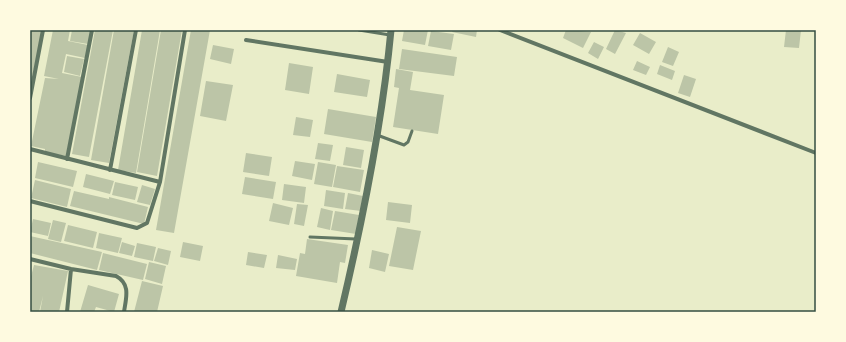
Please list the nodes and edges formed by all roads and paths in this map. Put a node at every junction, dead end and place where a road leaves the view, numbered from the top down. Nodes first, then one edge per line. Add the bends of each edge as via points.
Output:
1 (43, 30) edge
2 (92, 30) edge
3 (136, 30) edge
4 (185, 30) edge
5 (359, 30) edge
6 (500, 30) edge
7 (391, 32) edge
8 (246, 40) dead end
9 (388, 62) junction
10 (30, 98) edge
11 (412, 131) dead end
12 (377, 136) junction
13 (30, 149) edge
14 (816, 153) edge
15 (67, 159) junction
16 (110, 170) junction
17 (160, 182) junction
18 (30, 201) edge
19 (310, 237) dead end
20 (358, 239) junction
21 (30, 259) edge
22 (71, 269) junction
23 (66, 312) edge
24 (124, 312) edge
25 (341, 312) edge

1 - 10 street
2 - 15 street
3 - 16 street
4 - 17 street
5 - 7 lane
6 - 14 street
7 - 9 street
8 - 9 street
9 - 12 street
11 - 12 lane via 404,145
12 - 20 street
13 - 15 street
15 - 16 street
16 - 17 street
17 - 18 street via 147,223 136,228
19 - 20 lane
20 - 25 street
21 - 22 street
22 - 23 street
22 - 24 street via 116,276 122,280 127,290

